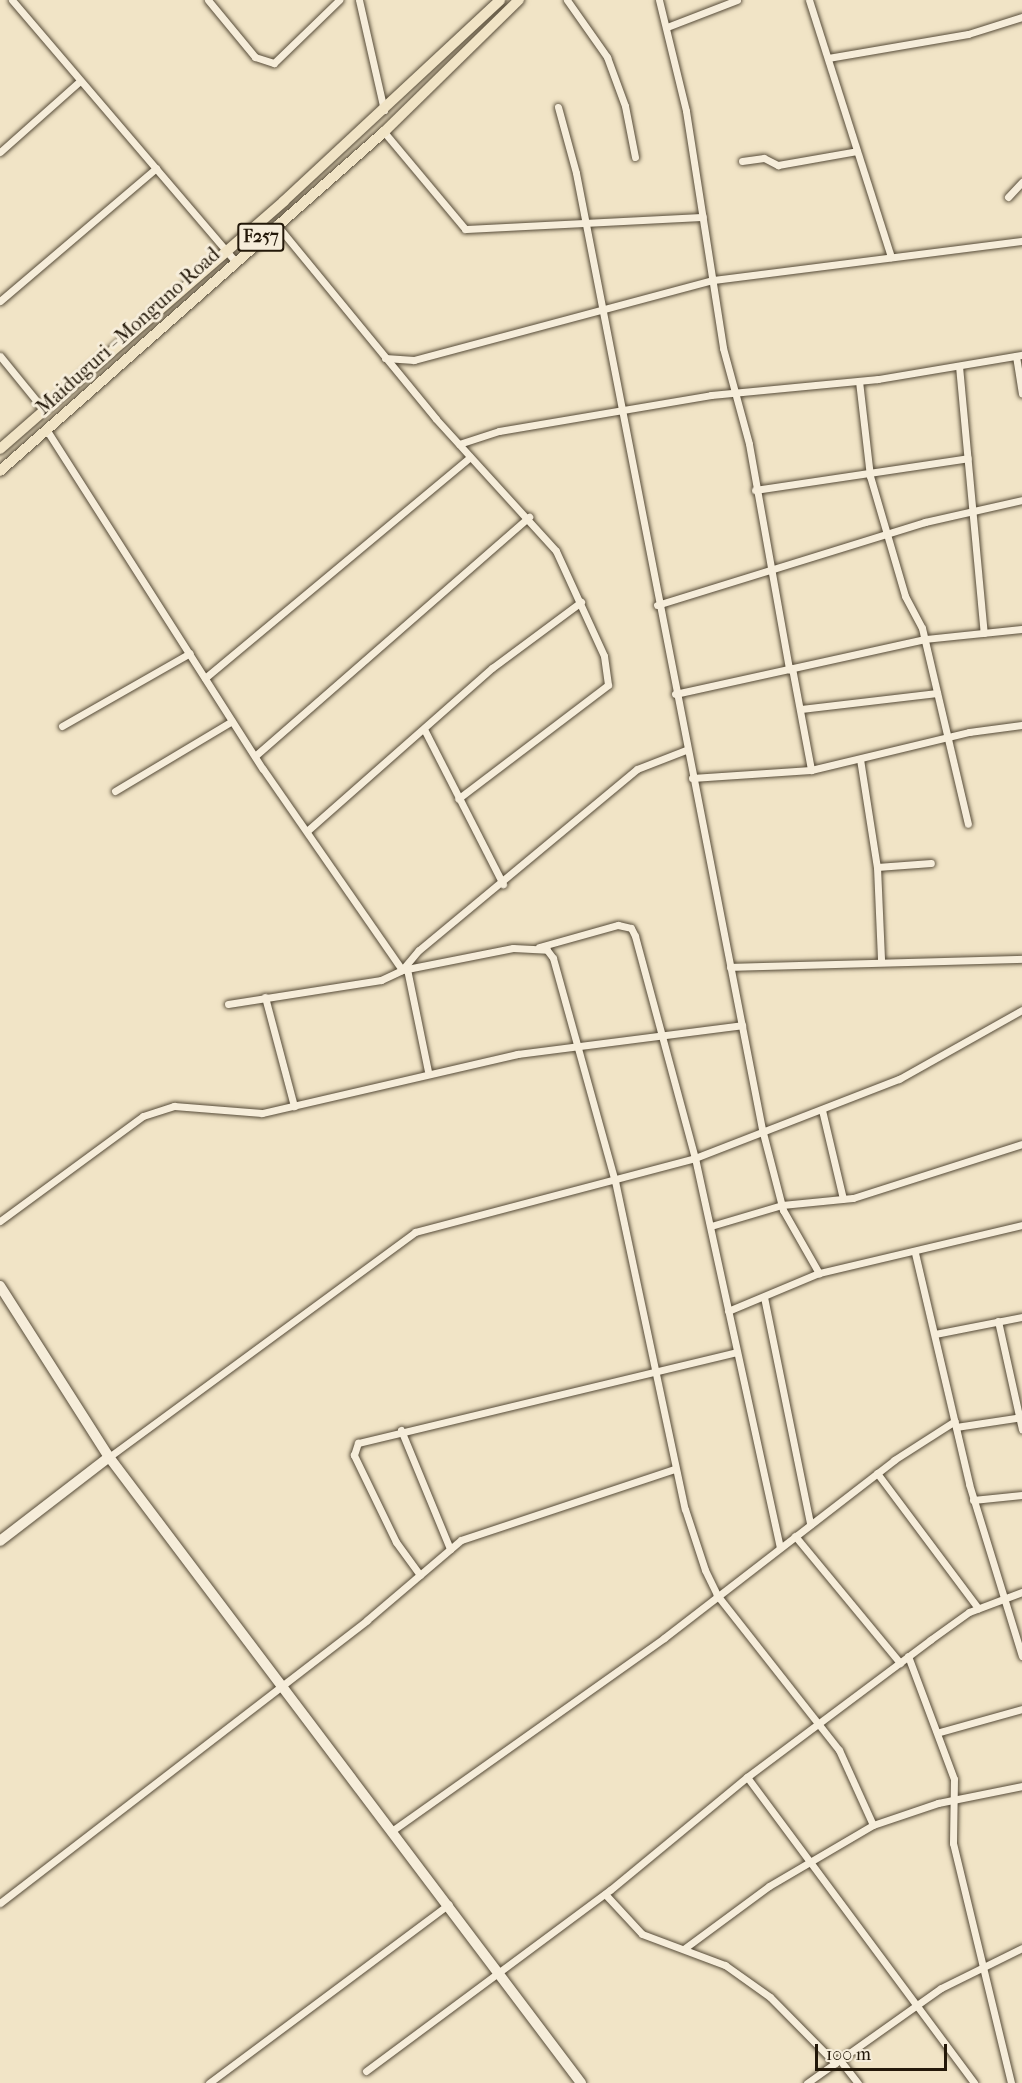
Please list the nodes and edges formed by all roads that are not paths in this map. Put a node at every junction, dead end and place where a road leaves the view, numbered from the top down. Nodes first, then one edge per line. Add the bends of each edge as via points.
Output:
1 (12, 0) edge
2 (208, 0) edge
3 (339, 0) edge
4 (359, 0) edge
5 (500, 0) edge
6 (519, 0) edge
7 (567, 0) edge
8 (659, 0) edge
9 (737, 0) edge
10 (809, 0) edge
11 (1022, 17) edge
12 (667, 27) junction
13 (828, 58) junction
14 (80, 81) junction
15 (558, 107) dead end
16 (384, 110) junction
17 (384, 132) junction
18 (857, 151) junction
19 (0, 152) edge
20 (635, 157) dead end
21 (742, 161) dead end
22 (156, 168) junction
23 (1022, 182) edge
24 (1008, 197) dead end
25 (703, 217) junction
26 (584, 222) junction
27 (276, 224) junction
28 (1022, 241) edge
29 (230, 256) junction
30 (891, 257) junction
31 (713, 280) junction
32 (0, 301) edge
33 (599, 313) junction
34 (1019, 355) edge
35 (0, 356) edge
36 (385, 358) junction
37 (959, 366) junction
38 (859, 381) junction
39 (736, 393) junction
40 (1022, 394) edge
41 (44, 410) junction
42 (619, 413) junction
43 (46, 429) junction
44 (459, 444) junction
45 (0, 449) edge
46 (470, 457) junction
47 (968, 458) junction
48 (0, 471) edge
49 (870, 476) junction
50 (755, 490) junction
51 (1022, 500) edge
52 (973, 512) junction
53 (528, 517) junction
54 (887, 534) junction
55 (771, 568) junction
56 (581, 602) junction
57 (657, 605) junction
58 (1022, 629) edge
59 (984, 633) junction
60 (925, 639) junction
61 (190, 653) junction
62 (791, 669) junction
63 (205, 678) junction
64 (937, 693) junction
65 (675, 694) junction
66 (801, 710) junction
67 (232, 720) junction
68 (1022, 725) edge
69 (62, 726) dead end
70 (425, 731) junction
71 (945, 738) junction
72 (686, 750) junction
73 (255, 756) junction
74 (860, 759) junction
75 (811, 770) junction
76 (692, 778) junction
77 (115, 790) dead end
78 (458, 799) junction
79 (968, 824) dead end
80 (307, 831) junction
81 (931, 863) dead end
82 (877, 867) junction
83 (503, 884) junction
84 (536, 948) junction
85 (1022, 959) edge
86 (881, 960) junction
87 (730, 967) junction
88 (405, 969) junction
89 (265, 997) junction
90 (228, 1004) dead end
91 (1022, 1010) edge
92 (742, 1025) junction
93 (662, 1033) junction
94 (581, 1048) junction
95 (428, 1071) junction
96 (294, 1106) junction
97 (822, 1110) junction
98 (762, 1129) junction
99 (1022, 1144) edge
100 (695, 1158) junction
101 (615, 1181) junction
102 (843, 1199) junction
103 (782, 1205) junction
104 (0, 1221) edge
105 (1022, 1225) edge
106 (711, 1226) junction
107 (915, 1253) junction
108 (819, 1273) junction
109 (0, 1286) edge
110 (764, 1297) junction
111 (728, 1311) junction
112 (1022, 1317) edge
113 (998, 1321) junction
114 (935, 1334) junction
115 (736, 1352) junction
116 (656, 1372) junction
117 (1021, 1417) edge
118 (956, 1424) junction
119 (1022, 1428) edge
120 (402, 1430) junction
121 (109, 1457) junction
122 (675, 1469) junction
123 (877, 1473) junction
124 (1022, 1495) edge
125 (973, 1500) junction
126 (810, 1524) junction
127 (795, 1536) junction
128 (0, 1541) edge
129 (780, 1547) junction
130 (450, 1550) junction
131 (420, 1575) junction
132 (1022, 1592) edge
133 (717, 1595) junction
134 (1001, 1598) junction
135 (978, 1608) junction
136 (908, 1656) junction
137 (1022, 1656) edge
138 (900, 1663) junction
139 (279, 1685) junction
140 (1022, 1709) edge
141 (817, 1725) junction
142 (940, 1732) junction
143 (747, 1777) junction
144 (1022, 1786) edge
145 (952, 1800) junction
146 (873, 1825) junction
147 (393, 1830) junction
148 (809, 1862) junction
149 (605, 1894) junction
150 (0, 1903) edge
151 (449, 1904) junction
152 (685, 1947) junction
153 (1022, 1948) edge
154 (983, 1966) junction
155 (501, 1973) junction
156 (918, 2003) junction
157 (837, 2061) junction
158 (366, 2071) dead end
159 (208, 2083) edge
160 (581, 2083) edge
161 (807, 2083) edge
162 (858, 2083) edge
163 (974, 2083) edge
164 (1011, 2083) edge

1 - 14 street
2 - 3 street via 255,57 274,63
4 - 16 street
5 - 16 main road, Maiduguri - Monguno Road / F257
6 - 17 main road, Maiduguri - Monguno Road / F257
7 - 20 street via 607,57 625,106
8 - 12 street
9 - 12 street
10 - 13 street
11 - 13 street via 968,34
12 - 25 street
13 - 18 street
14 - 19 street
14 - 22 street
15 - 26 street
16 - 29 main road, Maiduguri - Monguno Road / F257
17 - 26 street via 465,229
17 - 27 main road, Maiduguri - Monguno Road / F257
18 - 21 street via 778,165 764,158
18 - 30 street
22 - 29 street
22 - 32 street
23 - 24 street
25 - 26 street
25 - 31 street
26 - 33 street
27 - 29 main road, Maiduguri - Monguno Road / F257
27 - 36 street
28 - 30 street
29 - 41 main road, Maiduguri - Monguno Road / F257
29 - 43 main road, Maiduguri - Monguno Road / F257
30 - 31 street
31 - 33 street
31 - 39 street
33 - 36 street via 404,362
33 - 42 street
34 - 37 street
34 - 40 street
35 - 41 street
36 - 44 street
37 - 38 street
37 - 47 street
38 - 39 street
38 - 49 street
39 - 42 street
39 - 50 street
41 - 45 main road, Maiduguri - Monguno Road / F257
42 - 44 street via 499,431
42 - 57 street
43 - 48 main road, Maiduguri - Monguno Road / F257
43 - 61 street
44 - 46 street
46 - 53 street
46 - 63 street
47 - 49 street
47 - 52 street
49 - 50 street
49 - 54 street
50 - 55 street
51 - 52 street
52 - 54 street
52 - 59 street
53 - 56 street via 556,551
53 - 73 street
54 - 55 street
54 - 60 street via 905,596
55 - 57 street
55 - 62 street
56 - 70 street via 492,668
56 - 78 street via 604,656 608,685
57 - 65 street
58 - 59 street
59 - 60 street
60 - 62 street
60 - 64 street
61 - 63 street
61 - 69 street
62 - 65 street
62 - 66 street
63 - 67 street
64 - 66 street
64 - 71 street
65 - 72 street
66 - 75 street
67 - 73 street
67 - 77 street
68 - 71 street
70 - 78 street
70 - 80 street
71 - 74 street
71 - 79 street
72 - 76 street
72 - 83 street via 637,769
73 - 80 street
74 - 75 street
74 - 82 street
75 - 76 street
76 - 87 street
78 - 83 street
80 - 88 street
81 - 82 street
82 - 86 street
83 - 88 street via 419,950
84 - 88 street
84 - 93 street via 618,925 631,928
84 - 94 street via 553,958
85 - 86 street
86 - 87 street
87 - 92 street
88 - 89 street via 381,980
88 - 95 street
89 - 90 street
89 - 96 street
91 - 97 street via 899,1079
92 - 93 street
92 - 98 street
93 - 94 street
93 - 100 street
94 - 95 street
94 - 101 street
95 - 96 street
96 - 104 street via 262,1113 174,1106 143,1116
97 - 98 street
97 - 102 street
98 - 100 street
98 - 103 street
99 - 102 street
100 - 101 street
100 - 106 street
101 - 116 street
101 - 121 street via 415,1232
102 - 103 street
103 - 106 street
103 - 108 street
105 - 107 street
106 - 111 street
107 - 108 street
107 - 114 street
108 - 110 street
109 - 121 street
110 - 111 street
110 - 126 street
111 - 115 street
112 - 113 street
113 - 114 street
113 - 117 street
114 - 118 street
115 - 116 street
115 - 129 street
116 - 120 street
116 - 122 street
117 - 118 street
117 - 119 street
118 - 123 street
118 - 125 street
120 - 130 street
120 - 131 street via 358,1443 354,1450 396,1542
121 - 128 street
121 - 139 street
122 - 130 street via 461,1540
122 - 133 street
123 - 126 street
123 - 135 street
124 - 125 street
125 - 134 street
126 - 127 street
127 - 129 street
127 - 138 street
129 - 133 street
130 - 131 street
131 - 139 street
132 - 134 street
133 - 141 street
133 - 147 street
134 - 135 street
134 - 137 street
135 - 136 street
136 - 138 street
136 - 142 street
138 - 141 street
139 - 147 street
139 - 150 street
140 - 142 street
141 - 143 street
141 - 146 street via 839,1750
142 - 145 street via 954,1779
143 - 148 street
143 - 149 street
144 - 145 street
145 - 146 street
145 - 154 street via 953,1843
146 - 148 street
147 - 151 street
148 - 152 street
148 - 156 street
149 - 152 street via 642,1934
149 - 155 street
151 - 155 street
151 - 159 street
152 - 157 street via 725,1965 770,1997
153 - 154 street
154 - 156 street
154 - 164 street
155 - 158 street
155 - 160 street
156 - 157 street
156 - 163 street
157 - 161 street
157 - 162 street

